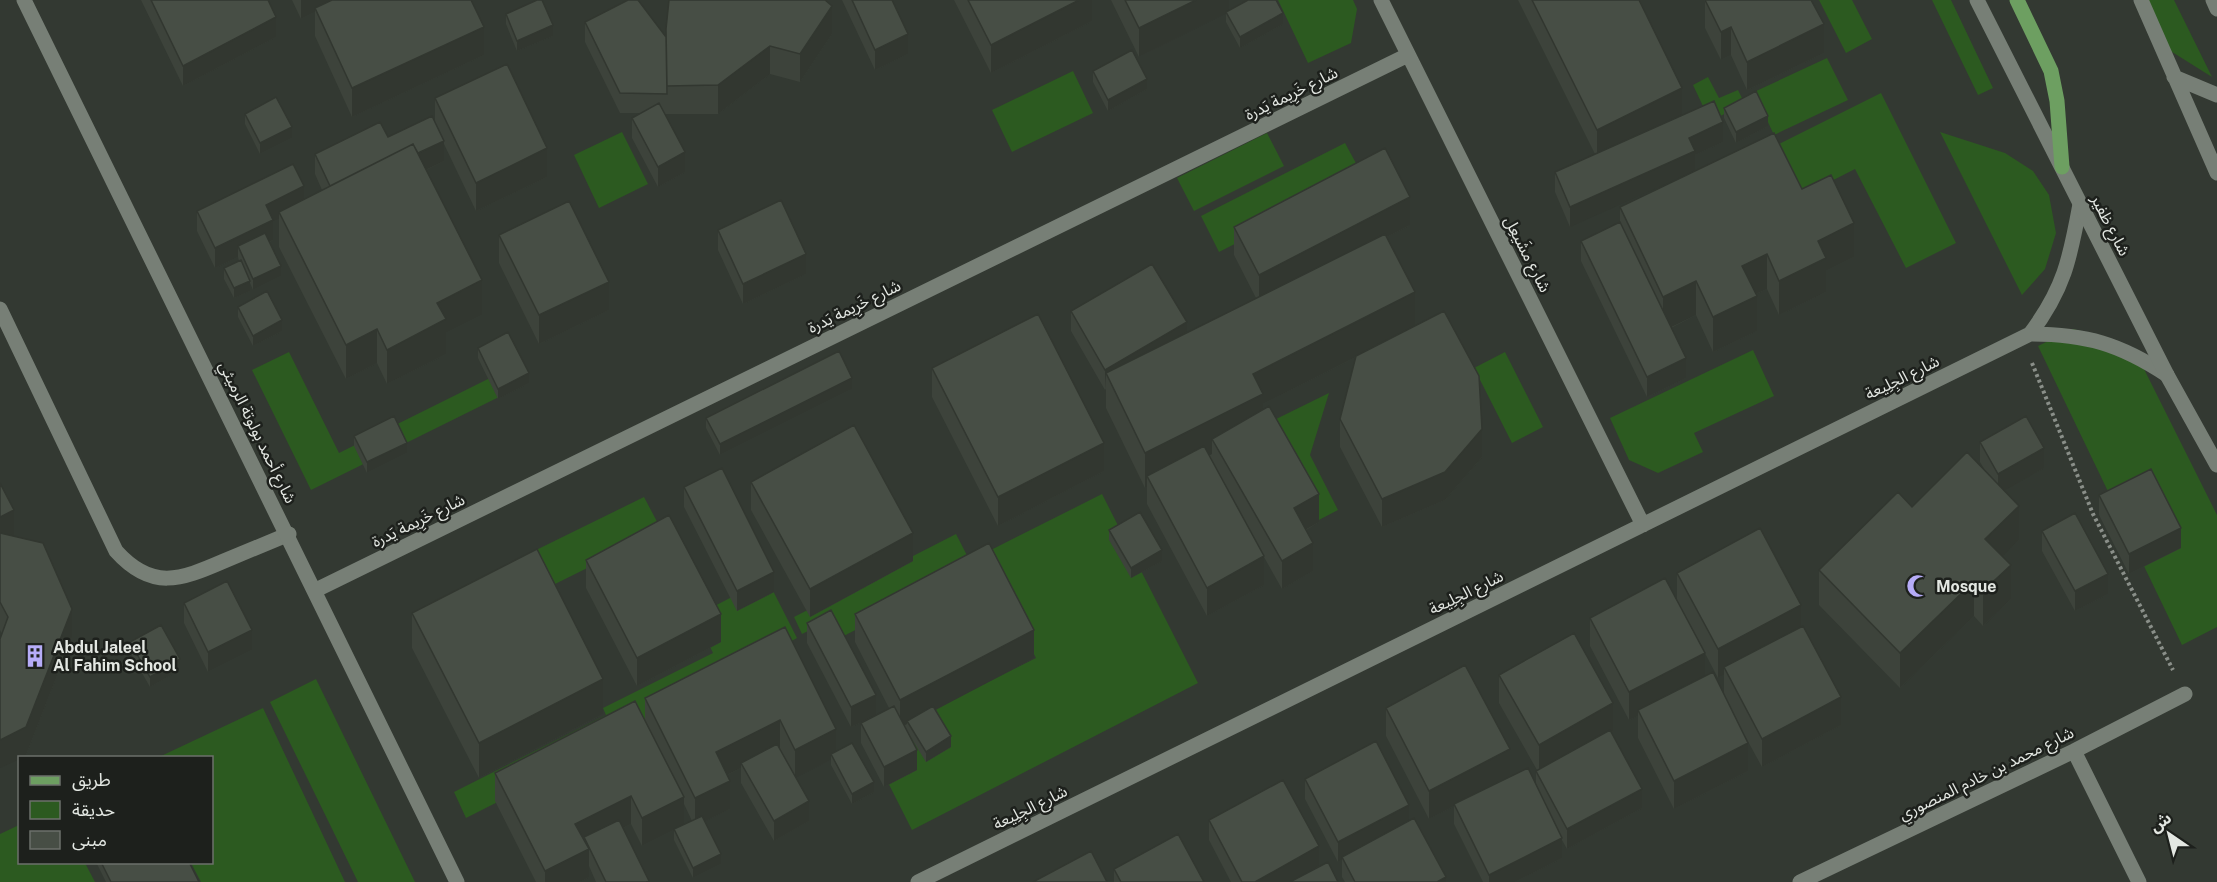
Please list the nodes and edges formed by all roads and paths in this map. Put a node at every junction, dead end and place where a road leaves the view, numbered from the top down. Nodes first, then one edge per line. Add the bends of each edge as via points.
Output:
1 (24, 0) edge
2 (1381, 0) edge
3 (1977, 0) edge
4 (2018, 0) edge
5 (2141, 0) edge
6 (2213, 0) edge
7 (2217, 9) edge
8 (1408, 55) junction
9 (2174, 77) junction
10 (2217, 95) edge
11 (2062, 167) junction
12 (2217, 173) edge
13 (2080, 204) junction
14 (0, 309) edge
15 (2026, 336) junction
16 (2167, 375) junction
17 (2217, 465) edge
18 (1643, 525) junction
19 (289, 534) junction
20 (316, 590) junction
21 (2185, 694) joint
22 (2074, 751) junction
23 (457, 882) edge
24 (918, 882) edge
25 (1800, 882) edge
26 (2139, 882) edge

1 - 19 street, شارع أحمد بولوتة الرميثي
2 - 8 street, شارع مشَيعِل
3 - 11 street, شارع ظفير
4 - 11 main road via 2051,71
5 - 9 street
6 - 7 street
8 - 18 street, شارع مشَيعِل
8 - 20 street, شارع خَرِيمة يَدرة
9 - 10 street
9 - 12 street
11 - 13 street, شارع ظفير
13 - 15 street, شارع الجِلِيعة via 2066,274 2051,306
13 - 16 street, شارع ظفير
14 - 19 street via 116,551 125,561 150,577 180,578
15 - 16 street, شارع الجِلِيعة via 2066,334 2103,341 2136,355
15 - 18 street, شارع الجِلِيعة
15 - 21 path via 2093,514
16 - 17 street, شارع ظفير
18 - 24 street, شارع الجِلِيعة
19 - 20 street, شارع أحمد بولوتة الرميثي
20 - 23 street, شارع أحمد بولوتة الرميثي
21 - 22 street, شارع محمد بن خادم المنصوري
22 - 25 street, شارع محمد بن خادم المنصوري
22 - 26 street

